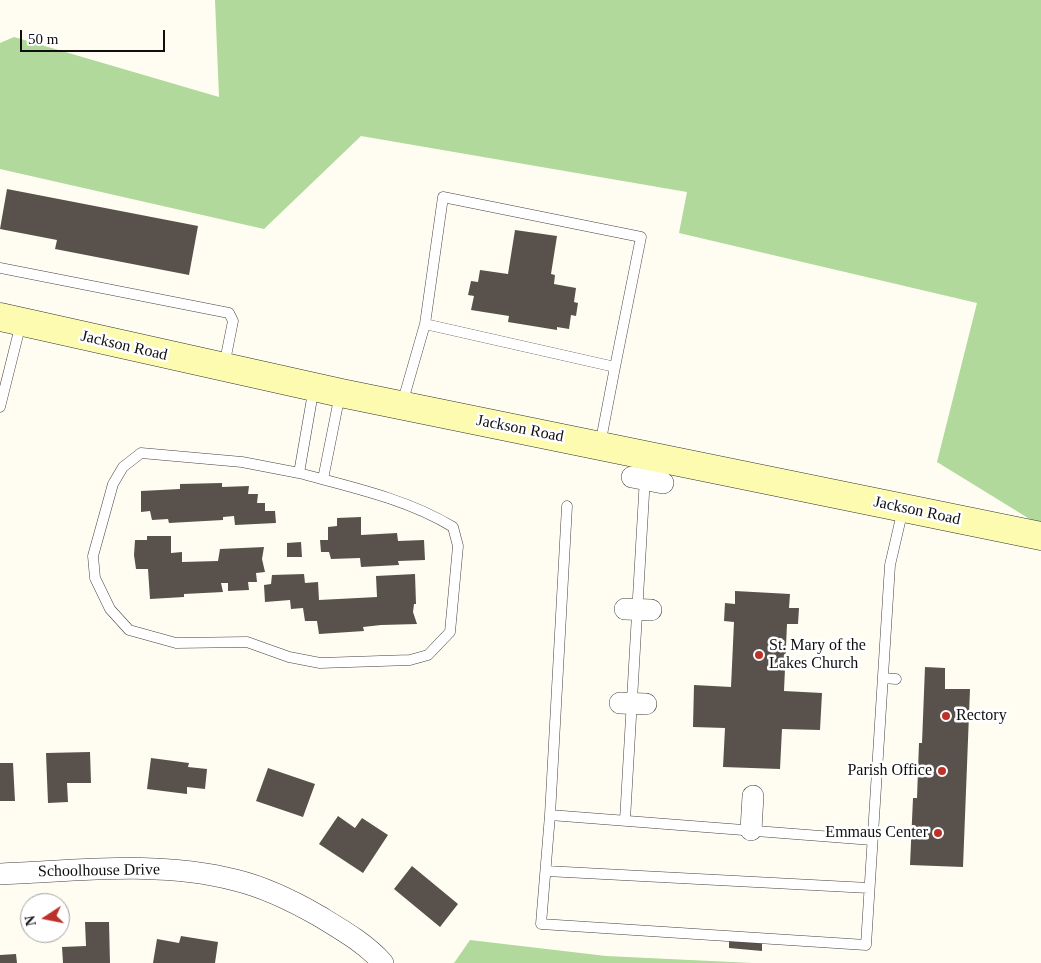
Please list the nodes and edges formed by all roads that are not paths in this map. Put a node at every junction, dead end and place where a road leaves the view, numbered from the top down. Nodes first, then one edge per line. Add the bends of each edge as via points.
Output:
1 (0, 268) edge
2 (10, 320) edge
3 (425, 324) junction
4 (224, 367) junction
5 (614, 367) junction
6 (314, 386) junction
7 (341, 393) junction
8 (402, 404) junction
9 (0, 407) edge
10 (600, 445) junction
11 (299, 473) junction
12 (646, 473) junction
13 (323, 479) junction
14 (567, 506) dead end
15 (903, 508) junction
16 (1041, 536) edge
17 (883, 678) junction
18 (896, 679) dead end
19 (753, 796) dead end
20 (550, 816) junction
21 (625, 820) junction
22 (751, 830) junction
23 (872, 840) junction
24 (546, 871) junction
25 (0, 874) edge
26 (869, 888) junction
27 (383, 963) edge

1 - 4 lane via 229,313 234,321
2 - 4 street, Jackson Road
2 - 9 lane
3 - 5 lane
3 - 5 lane via 443,197 641,237
3 - 8 lane
4 - 6 street, Jackson Road
5 - 10 lane
6 - 7 street, Jackson Road
6 - 11 lane
7 - 8 street, Jackson Road
7 - 13 lane
8 - 10 street, Jackson Road
10 - 12 street, Jackson Road
11 - 13 lane
11 - 13 lane via 242,462 141,453 123,467 113,484 93,556 95,578 110,609 129,630 176,643 247,642 320,664 410,660 428,655 450,632 458,546 453,526 438,517
12 - 15 street, Jackson Road
12 - 21 lane
14 - 20 lane
15 - 16 street, Jackson Road
15 - 17 lane via 890,565
17 - 18 lane
17 - 23 lane
19 - 22 street
20 - 21 lane
20 - 24 lane
21 - 22 lane
22 - 23 lane
23 - 26 lane
24 - 26 lane
24 - 26 lane via 541,924 866,945
25 - 27 street, Schoolhouse Drive via 161,869 236,880 274,894 348,933

